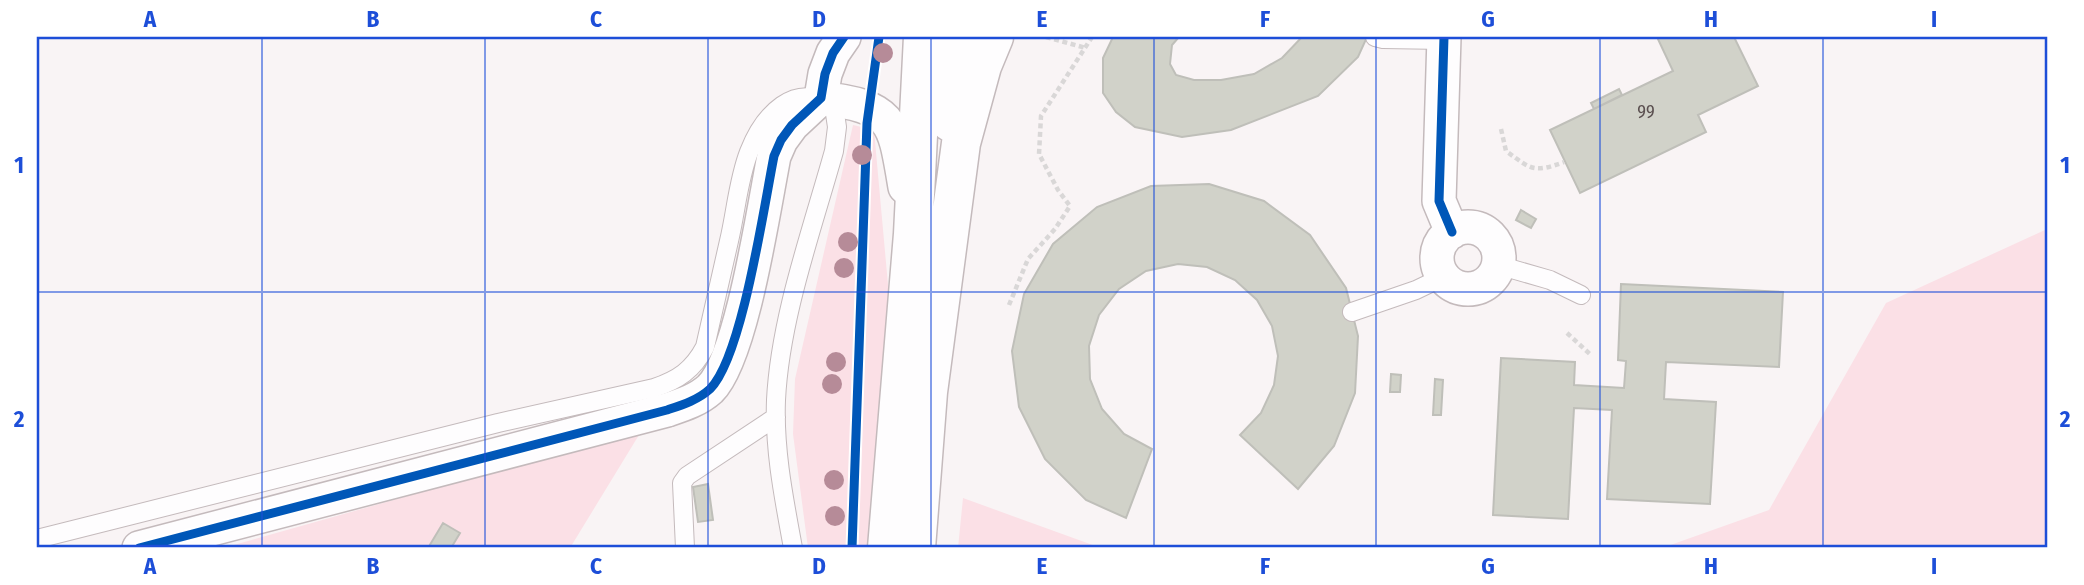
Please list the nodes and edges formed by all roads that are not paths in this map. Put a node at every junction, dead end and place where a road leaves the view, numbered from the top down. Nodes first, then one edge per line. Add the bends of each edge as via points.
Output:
1 (844, 37) edge
2 (923, 37) edge
3 (954, 37) edge
4 (994, 37) edge
5 (1375, 37) edge
6 (1444, 38) edge
7 (821, 98) junction
8 (1452, 232) junction
9 (913, 234) junction
10 (1498, 265) junction
11 (944, 271) junction
12 (1443, 277) junction
13 (1581, 295) dead end
14 (1352, 312) dead end
15 (776, 416) junction
16 (37, 539) edge
17 (139, 548) edge
18 (685, 548) edge
19 (793, 548) edge
20 (887, 548) edge
21 (916, 548) edge

1 - 7 street via 825,74
2 - 9 main road
3 - 11 main road
4 - 11 main road via 961,143
5 - 6 lane
6 - 8 street via 1439,201
7 - 9 street via 869,108 892,128 899,145
7 - 15 lane via 837,115 834,151 789,315
7 - 16 lane via 804,96 788,101 756,137 705,347 694,365 678,378 654,388
7 - 17 street via 792,125 774,156 729,359 701,396 653,414
8 - 10 street via 1472,227 1490,236 1499,254
8 - 12 street via 1439,247 1438,268
9 - 20 main road
10 - 12 street via 1480,287 1460,288
10 - 13 lane via 1550,280
11 - 21 main road via 928,392
12 - 14 lane
15 - 18 lane via 682,483
15 - 19 lane

